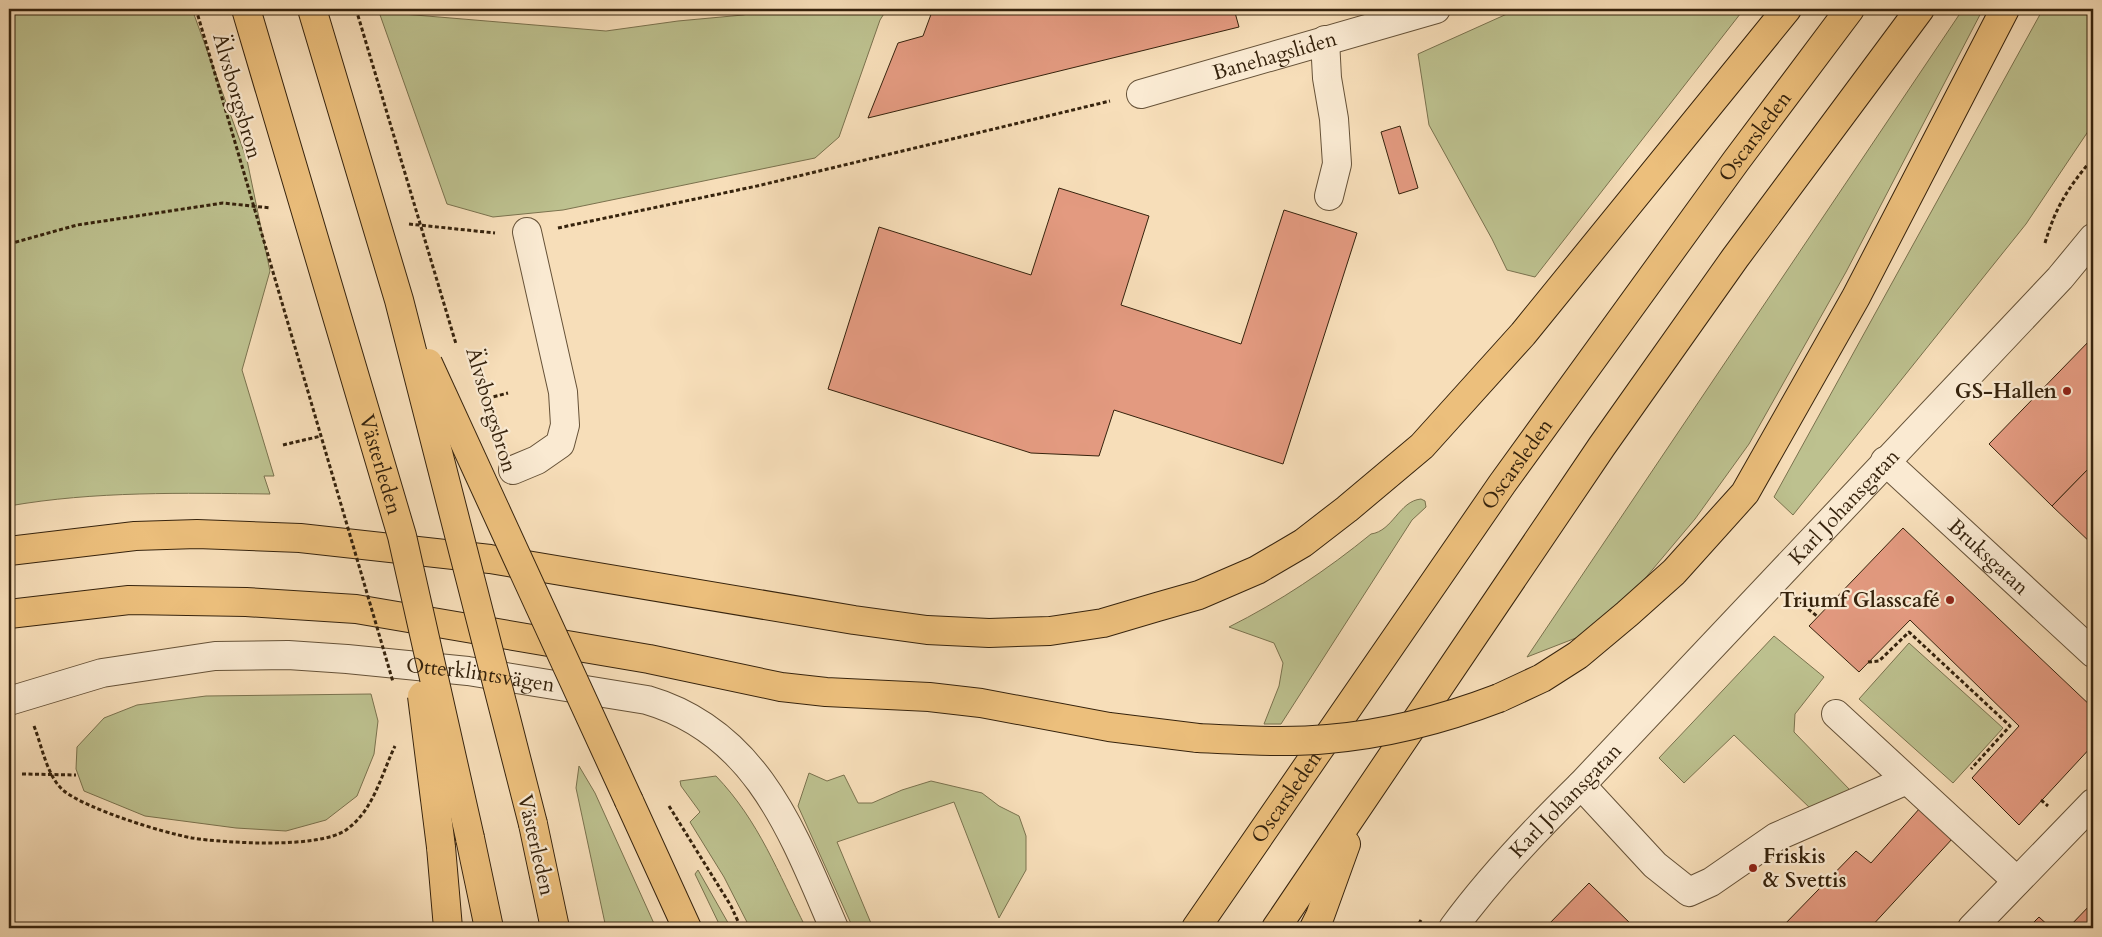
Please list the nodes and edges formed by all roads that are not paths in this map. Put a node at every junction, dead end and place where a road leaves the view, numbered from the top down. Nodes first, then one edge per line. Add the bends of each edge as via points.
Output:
1 (246, 9) edge
2 (312, 9) edge
3 (1787, 9) edge
4 (1850, 9) edge
5 (1920, 9) edge
6 (2006, 9) edge
7 (1430, 10) edge
8 (1325, 40) junction
9 (1141, 94) road end
10 (1329, 196) dead end
11 (526, 232) road end
12 (2093, 238) edge
13 (399, 300) junction
14 (1885, 461) junction
15 (513, 470) dead end
16 (402, 536) junction
17 (9, 551) edge
18 (9, 614) edge
19 (2093, 653) edge
20 (16, 698) edge
21 (1836, 714) dead end
22 (1907, 780) junction
23 (1580, 785) junction
24 (2093, 803) edge
25 (1360, 808) junction
26 (2017, 881) junction
27 (448, 928) edge
28 (489, 928) edge
29 (555, 928) edge
30 (687, 928) edge
31 (834, 928) edge
32 (1196, 928) edge
33 (1276, 928) edge
34 (1314, 928) edge
35 (1453, 928) edge
36 (1972, 928) edge

1 - 16 highway, Västerleden, bridge
2 - 13 highway, Västerleden, bridge
3 - 17 highway via 1523,334 1422,446 1303,543 1257,570 1199,595 1103,623 1050,631 989,634 854,620 490,559 300,538 196,534 135,536
4 - 32 highway, Oscarsleden via 1502,484
5 - 25 highway via 1735,258 1602,446
6 - 18 highway, bridge via 1856,297 1745,494 1674,572 1578,655 1542,678 1499,698 1435,720 1361,735 1296,741 1198,738 1109,727 981,703 781,687 649,659 356,609 246,602 129,600
7 - 8 street, Banehagsliden
8 - 9 street, Banehagsliden
8 - 10 street via 1336,164
11 - 15 street via 563,392 565,425 560,444 537,460
12 - 14 street, Karl Johansgatan via 2060,278
13 - 29 highway, Västerleden, bridge via 533,824
13 - 30 highway, bridge
14 - 19 street, Bruksgatan
14 - 23 street, Karl Johansgatan
16 - 27 highway, bridge
16 - 28 highway, Västerleden, bridge
20 - 31 street, Otterklintsvägen via 111,671 215,656 288,655 468,671 647,700 686,715 740,754 784,816
21 - 22 street
22 - 23 street via 1776,837 1710,882 1689,892 1655,865
22 - 26 street
23 - 35 street, Karl Johansgatan via 1534,831
24 - 26 street
25 - 33 highway
25 - 34 highway
26 - 36 street

